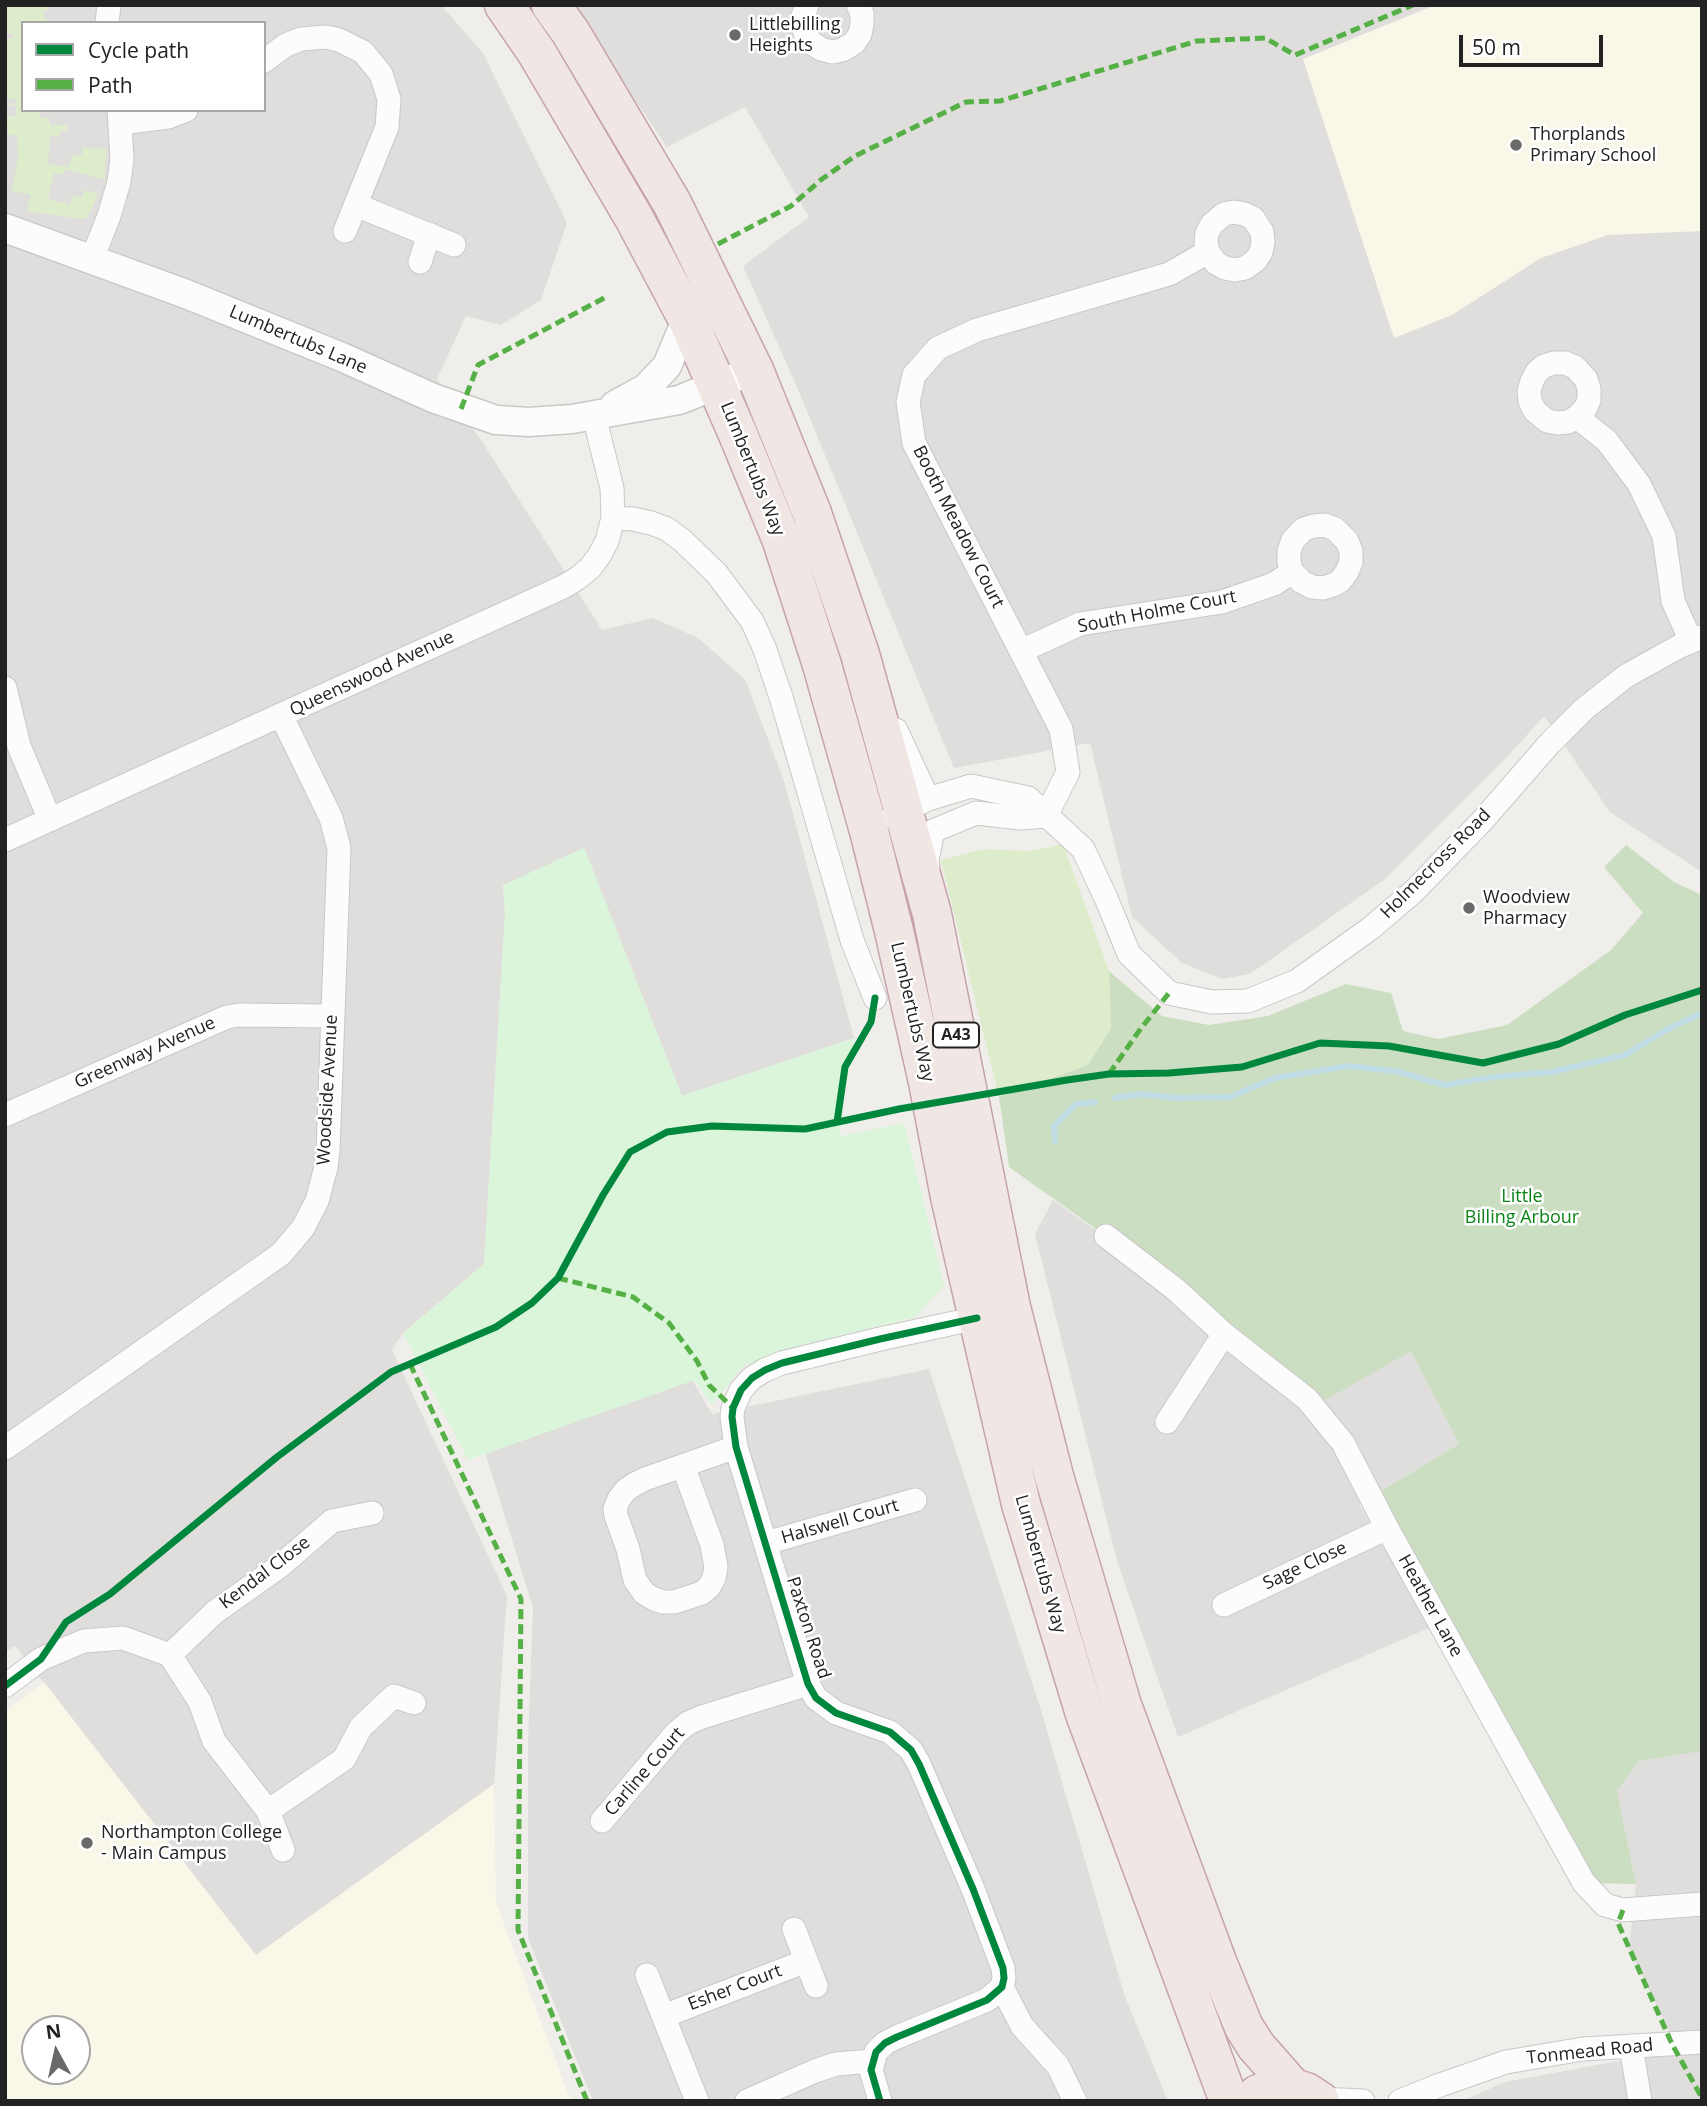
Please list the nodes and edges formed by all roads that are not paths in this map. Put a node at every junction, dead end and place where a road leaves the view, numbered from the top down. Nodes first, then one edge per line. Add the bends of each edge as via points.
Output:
1 (504, 5) edge
2 (551, 5) edge
3 (807, 5) edge
4 (858, 5) edge
5 (266, 60) edge
6 (181, 112) edge
7 (120, 117) edge
8 (356, 205) junction
9 (5, 228) edge
10 (345, 231) dead end
11 (429, 234) junction
12 (454, 245) dead end
13 (1208, 252) dead end
14 (92, 259) junction
15 (420, 262) dead end
16 (687, 318) junction
17 (754, 370) junction
18 (718, 385) junction
19 (594, 416) junction
20 (1577, 417) dead end
21 (613, 518) junction
22 (1292, 572) dead end
23 (1696, 639) edge
24 (1021, 651) junction
25 (5, 688) edge
26 (281, 715) junction
27 (916, 805) junction
28 (1046, 816) junction
29 (50, 820) junction
30 (869, 831) junction
31 (5, 840) edge
32 (932, 914) junction
33 (875, 998) dead end
34 (332, 1016) junction
35 (5, 1115) edge
36 (1106, 1236) dead end
37 (977, 1318) junction
38 (1224, 1334) junction
39 (1167, 1422) dead end
40 (736, 1447) junction
41 (5, 1448) edge
42 (683, 1466) junction
43 (915, 1500) dead end
44 (372, 1513) dead end
45 (1387, 1528) junction
46 (766, 1543) junction
47 (1224, 1605) dead end
48 (170, 1655) junction
49 (808, 1684) junction
50 (5, 1686) edge
51 (414, 1703) dead end
52 (268, 1811) junction
53 (602, 1821) dead end
54 (283, 1850) dead end
55 (1702, 1904) edge
56 (794, 1929) dead end
57 (806, 1961) junction
58 (647, 1975) dead end
59 (816, 1986) dead end
60 (1002, 1987) junction
61 (664, 2016) junction
62 (1702, 2042) edge
63 (1631, 2046) junction
64 (872, 2061) junction
65 (1443, 2093) edge
66 (1310, 2096) edge
67 (697, 2101) edge
68 (747, 2101) edge
69 (880, 2101) edge
70 (1075, 2101) edge
71 (1228, 2101) edge
72 (1250, 2101) edge
73 (1363, 2101) edge
74 (1400, 2101) edge
75 (1640, 2101) edge

1 - 16 highway, Lumbertubs Way / A43 via 634,218
2 - 17 highway, Lumbertubs Way / A43 via 672,203
3 - 4 street via 803,16 806,36 821,49 832,51 854,43 860,34
5 - 8 street via 300,39 326,37 363,52 381,74 389,99 387,127
6 - 7 street via 168,117
7 - 14 street via 119,183
8 - 10 street
8 - 11 street
9 - 14 street, Lumbertubs Lane
11 - 12 street
11 - 15 street
13 - 24 street, Booth Meadow Court via 1169,274 977,330 938,348 914,375 908,402 914,443
14 - 19 street, Lumbertubs Lane via 481,416 529,422
16 - 18 highway, Lumbertubs Way / A43
16 - 19 street via 667,366 646,388
17 - 18 street, Lumbertubs Lane
17 - 27 highway, Lumbertubs Way / A43 via 812,513
18 - 19 street, Lumbertubs Lane via 679,400
18 - 30 highway, Lumbertubs Way / A43 via 782,541
19 - 21 street, Queenswood Avenue via 612,488
20 - 23 street via 1607,441 1639,484 1664,536 1673,601
21 - 26 street, Queenswood Avenue via 599,556 563,587
21 - 33 street, Lumbertubs Way via 667,529 717,574 752,621 781,697 852,940
22 - 24 street, South Holme Court via 1238,598 1080,624
23 - 28 street, Holmecross Road via 1626,676 1584,709 1413,892 1371,928 1297,981 1248,1001 1212,1002 1169,993 1129,954 1083,849
24 - 28 street, Booth Meadow Court via 1061,729 1068,772
25 - 29 street via 19,746
26 - 29 street, Queenswood Avenue
26 - 34 street, Woodside Avenue via 331,818 339,848
27 - 28 street, Holmecross Road via 971,786 1028,798
27 - 30 street, Holmecross Road
27 - 32 highway, Lumbertubs Way / A43
28 - 32 street via 976,813 933,831 928,860
29 - 31 street, Queenswood Avenue
30 - 37 highway, Lumbertubs Way / A43
32 - 66 highway, Lumbertubs Way / A43 via 1011,1307 1054,1476 1118,1692 1244,2027 1256,2046
34 - 35 street, Greenway Avenue via 227,1017
34 - 41 street, Woodside Avenue via 326,1167 317,1201 298,1235 281,1254
36 - 38 street, Heather Lane
37 - 40 street, Paxton Road via 765,1370 736,1398 732,1417
37 - 71 highway, Lumbertubs Way / A43 via 1021,1504 1086,1714
38 - 39 street
38 - 45 street, Heather Lane via 1307,1399 1343,1443
40 - 42 street
40 - 46 street, Paxton Road
42 - 42 street via 635,1484 615,1509 635,1580 644,1593 663,1602 702,1593 716,1567
43 - 46 street, Halswell Court
44 - 48 street, Kendal Close via 332,1521 280,1566 215,1612
45 - 47 street, Sage Close
45 - 55 street, Heather Lane via 1584,1883 1605,1905 1623,1910
46 - 49 street, Paxton Road
48 - 50 street via 123,1638 84,1641 41,1659
48 - 52 street via 200,1702 214,1741
49 - 53 street, Carline Court via 688,1723
49 - 60 street, Paxton Road via 816,1698 836,1713 890,1732 911,1750 973,1889 1003,1968
51 - 52 street via 394,1696 361,1727 344,1759
52 - 54 street
56 - 57 street
57 - 59 street
57 - 61 street, Esher Court
58 - 61 street
60 - 64 street via 987,2000 885,2043
60 - 70 street, Paxton Road via 1022,2026 1058,2066
61 - 67 street
62 - 63 street, Tonmead Road
63 - 65 street, Tonmead Road via 1506,2062
63 - 75 street
64 - 68 street via 836,2064
64 - 69 street via 872,2080
65 - 74 street, Tonmead Road
66 - 72 highway via 1275,2088
66 - 73 street

